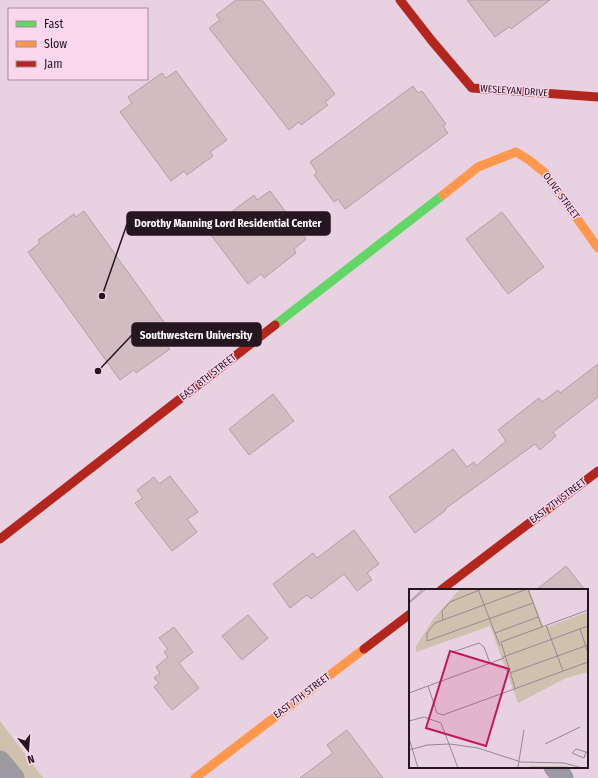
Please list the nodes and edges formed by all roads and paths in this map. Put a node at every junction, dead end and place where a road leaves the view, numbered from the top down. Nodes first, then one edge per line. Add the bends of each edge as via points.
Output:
1 (400, 0) edge
2 (598, 97) edge
3 (516, 152) joint
4 (598, 248) edge
5 (598, 471) edge
6 (0, 539) edge
7 (442, 589) edge
8 (409, 615) edge
9 (0, 761) edge
10 (555, 768) edge
11 (14, 778) edge
12 (195, 778) edge
13 (563, 778) edge

1 - 2 street, WESLEYAN DRIVE via 472,88
3 - 4 street, OLIVE STREET via 544,172
3 - 6 street, EAST 8TH STREET via 478,167
5 - 7 street, EAST 7TH STREET
8 - 12 street, EAST 7TH STREET
9 - 11 street
10 - 13 street

